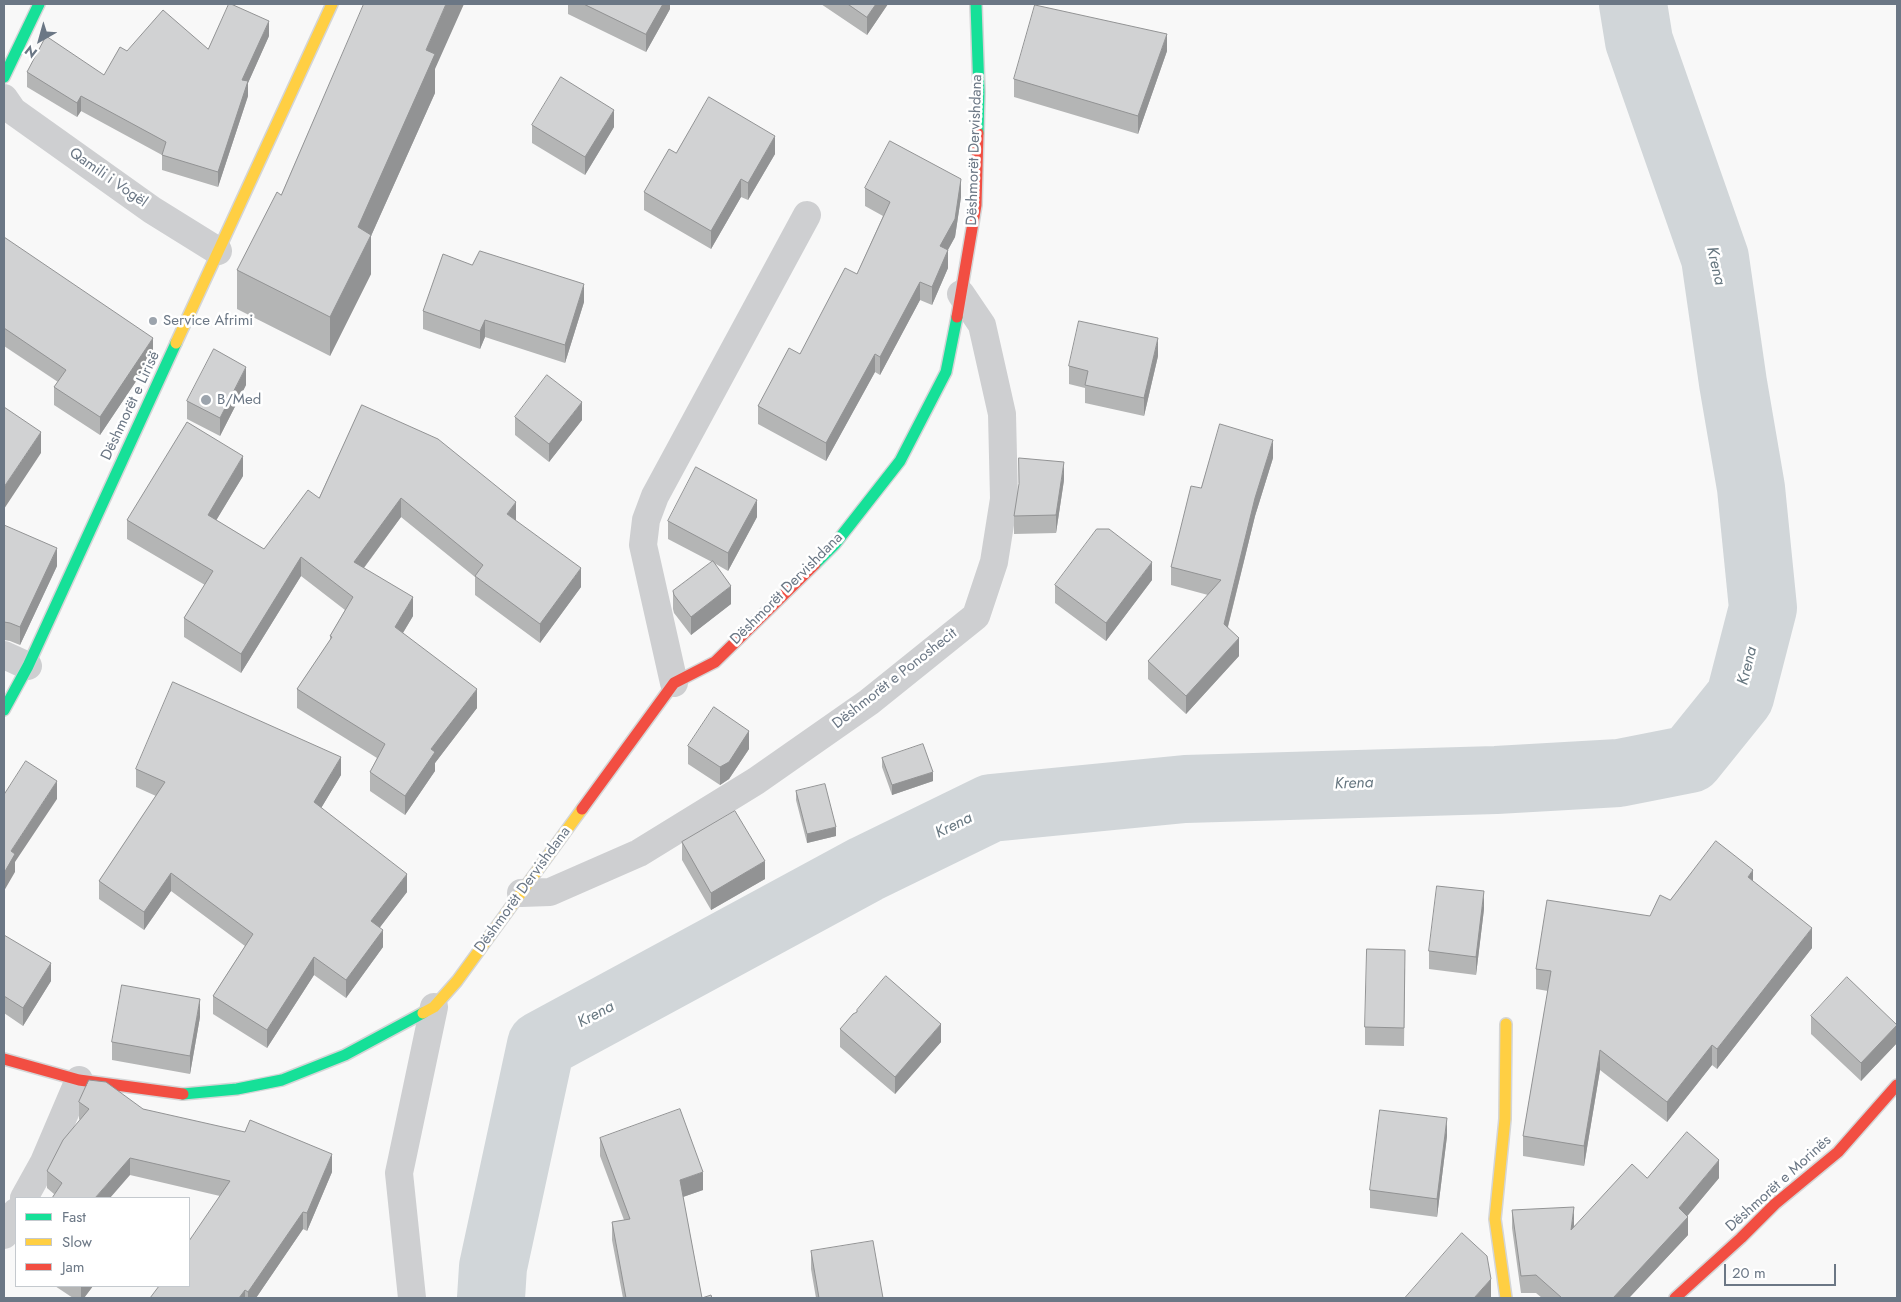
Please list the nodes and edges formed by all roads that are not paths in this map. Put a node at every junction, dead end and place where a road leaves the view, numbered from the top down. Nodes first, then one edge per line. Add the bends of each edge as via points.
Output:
1 (39, 4) edge
2 (332, 4) edge
3 (976, 4) edge
4 (4, 77) edge
5 (4, 98) edge
6 (807, 214) dead end
7 (218, 251) junction
8 (961, 294) junction
9 (4, 655) edge
10 (28, 666) junction
11 (674, 683) junction
12 (4, 710) edge
13 (521, 893) junction
14 (434, 1007) junction
15 (1506, 1024) dead end
16 (4, 1059) edge
17 (79, 1080) junction
18 (1897, 1085) edge
19 (25, 1197) edge
20 (15, 1214) edge
21 (4, 1235) edge
22 (412, 1298) edge
23 (1506, 1298) edge
24 (1674, 1298) edge

1 - 4 street
2 - 7 street, Dëshmorët e Lirisë
3 - 8 street, Dëshmorët Dervishdana via 979,92 976,205
5 - 7 street, Qamili i Vogël via 13,111 152,210
6 - 11 street via 655,496 646,520 643,545
7 - 10 street, Dëshmorët e Lirisë
8 - 11 street, Dëshmorët Dervishdana via 946,372 900,460 835,544 715,662
8 - 13 street, Dëshmorët e Ponoshecit via 982,326 1002,414 1004,499 994,562 976,616 869,702 756,781 639,853 550,892
9 - 10 street
10 - 12 street, Dëshmorët e Lirisë
11 - 13 street, Dëshmorët Dervishdana
13 - 14 street, Dëshmorët Dervishdana via 457,981
14 - 17 street, Dëshmorët Dervishdana via 345,1055 282,1080 187,1095
14 - 22 street, Dëshmorët Dervishdana via 399,1173
15 - 23 street via 1505,1119 1495,1219
16 - 17 street
17 - 19 street via 44,1162
18 - 24 street, Dëshmorët e Morinës via 1838,1152 1775,1204
20 - 21 street

